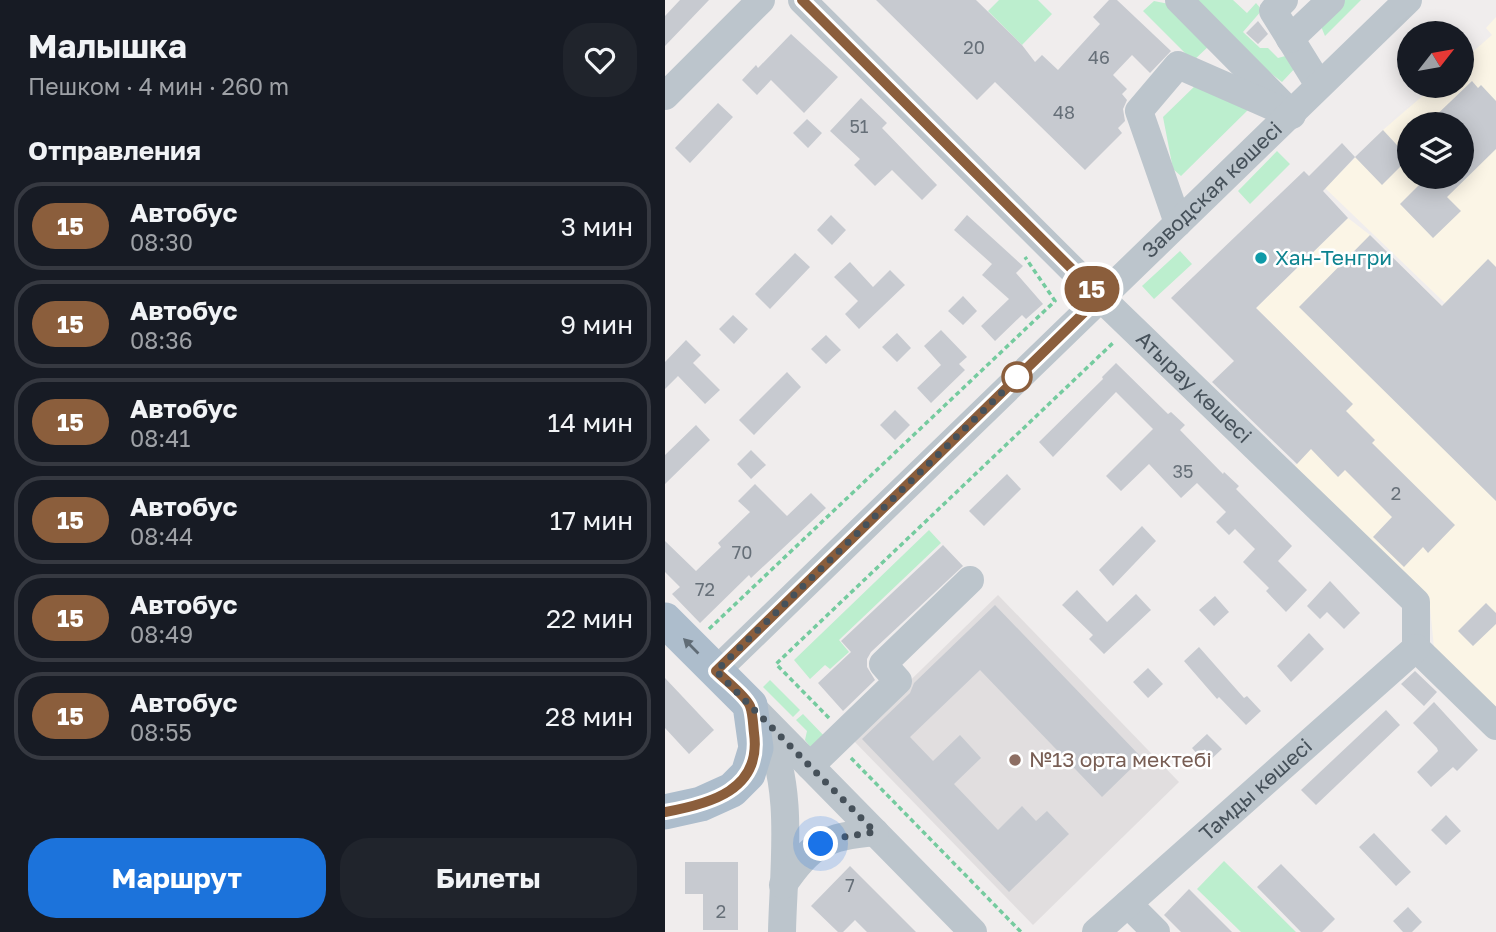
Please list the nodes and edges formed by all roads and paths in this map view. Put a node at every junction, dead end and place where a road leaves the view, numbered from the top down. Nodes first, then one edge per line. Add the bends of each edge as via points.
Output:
1 (761, 0) edge
2 (802, 0) edge
3 (1179, 0) edge
4 (1331, 0) edge
5 (1408, 0) edge
6 (1273, 4) edge
7 (1290, 39) junction
8 (1319, 85) junction
9 (665, 96) edge
10 (1292, 115) junction
11 (1178, 223) junction
12 (1024, 255) dead end
13 (1100, 297) junction
14 (1131, 327) junction
15 (970, 580) dead end
16 (665, 620) edge
17 (709, 629) dead end
18 (1416, 648) junction
19 (716, 671) junction
20 (750, 705) junction
21 (1496, 726) edge
22 (839, 738) junction
23 (810, 766) junction
24 (665, 812) edge
25 (875, 832) junction
26 (783, 885) junction
27 (1128, 904) junction
28 (959, 927) edge
29 (782, 932) edge
30 (1021, 932) edge
31 (1096, 932) edge
32 (1156, 932) edge

1 - 9 street
2 - 13 street, Атырау көшесі
3 - 10 street
4 - 7 street
5 - 8 street, Заводская көшесі
6 - 7 street
7 - 8 street
8 - 10 street, Заводская көшесі
10 - 11 street, Заводская көшесі
10 - 11 street via 1178,65 1139,111
11 - 13 street, Заводская көшесі
12 - 17 path via 1055,301
13 - 14 street, Атырау көшесі
13 - 19 street, Заводская көшесі
14 - 18 street, Атырау көшесі via 1416,602
14 - 22 path via 776,664
15 - 22 street via 883,664 898,681
19 -> 16 main road
18 - 21 street
18 - 27 street, Тамды көшесі
19 - 20 main road
20 - 23 street
20 - 24 main road via 755,748 748,774 722,795
20 - 26 street via 780,764 785,819
22 - 23 street
22 - 30 path
23 - 25 street
25 - 26 street via 821,844 797,863
25 - 28 street
26 - 29 street
27 - 31 street, Тамды көшесі
27 - 32 street

